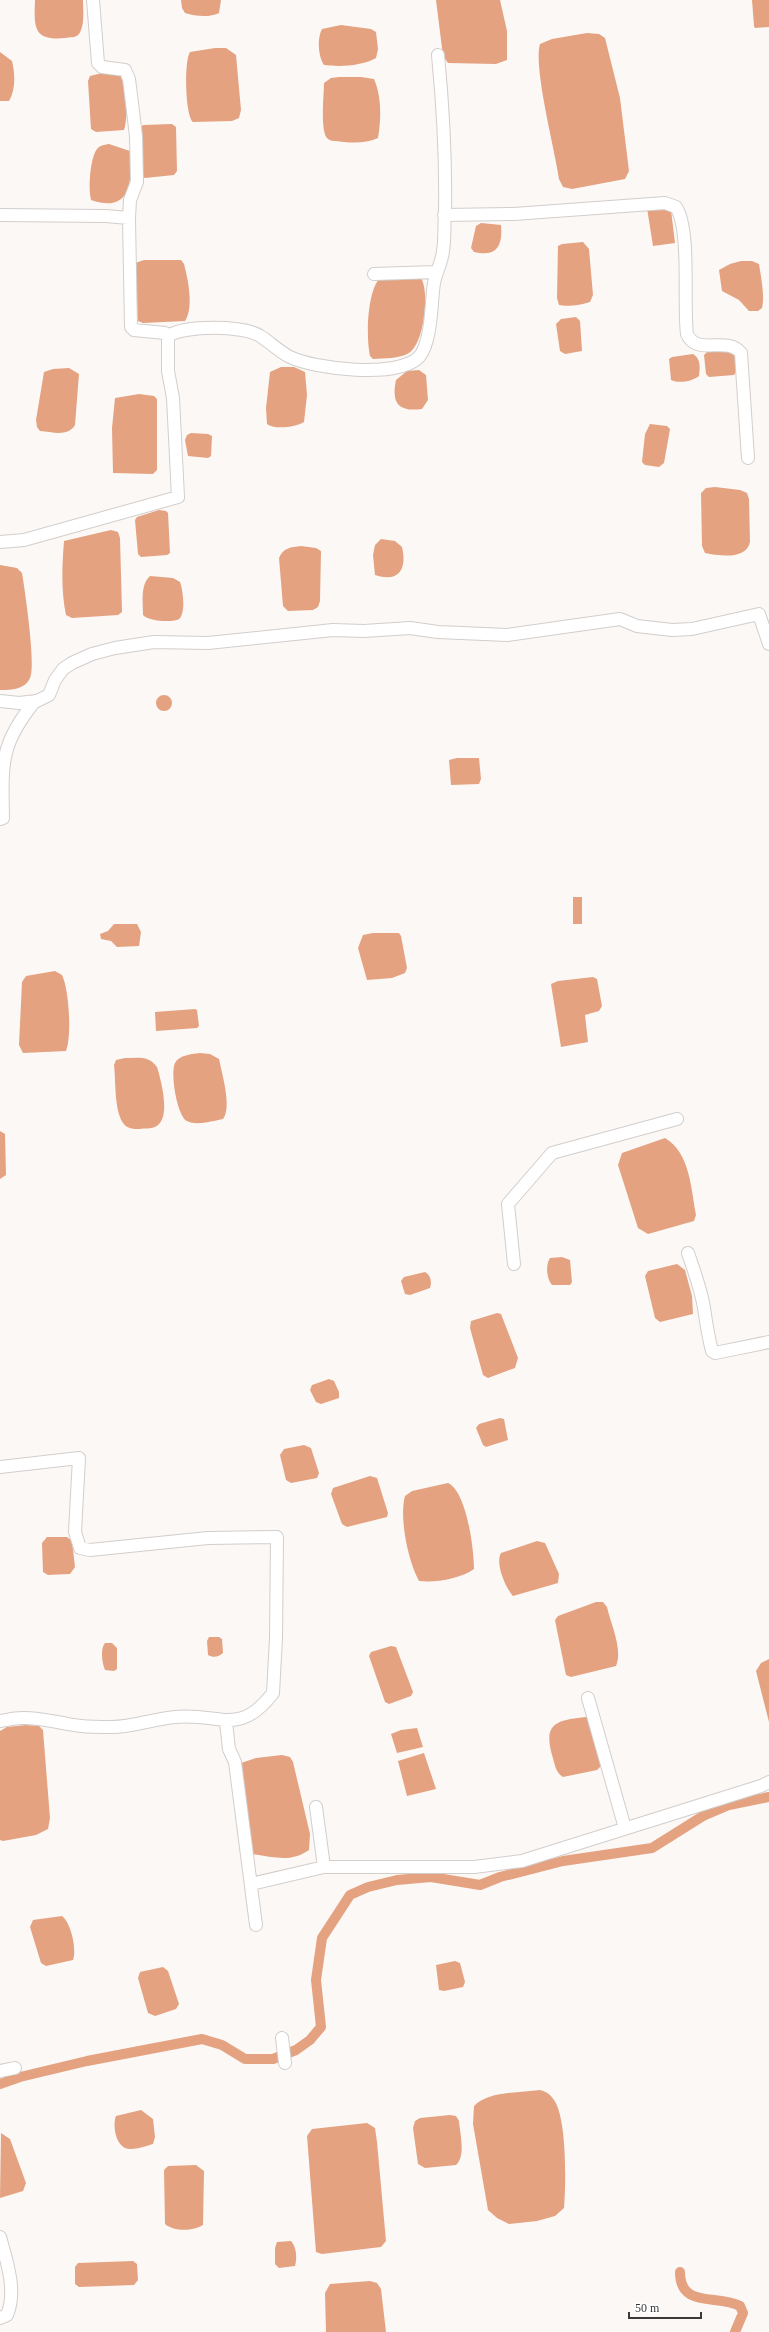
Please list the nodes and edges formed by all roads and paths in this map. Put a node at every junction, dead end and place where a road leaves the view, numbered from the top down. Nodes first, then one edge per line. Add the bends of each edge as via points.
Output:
1 (93, 0) edge
2 (438, 54) dead end
3 (0, 215) edge
4 (444, 215) junction
5 (129, 218) junction
6 (436, 272) junction
7 (374, 274) dead end
8 (168, 336) junction
9 (748, 458) dead end
10 (0, 542) edge
11 (769, 644) edge
12 (0, 701) edge
13 (35, 701) junction
14 (0, 819) edge
15 (677, 1120) dead end
16 (688, 1253) dead end
17 (514, 1264) dead end
18 (769, 1342) edge
19 (0, 1467) edge
20 (588, 1698) dead end
21 (0, 1721) edge
22 (226, 1722) junction
23 (769, 1782) edge
24 (316, 1807) dead end
25 (625, 1828) junction
26 (324, 1867) junction
27 (251, 1884) junction
28 (256, 1925) dead end
29 (282, 2038) dead end
30 (285, 2063) dead end
31 (15, 2068) dead end
32 (0, 2071) edge
33 (0, 2238) edge
34 (0, 2318) edge

1 - 5 street via 98,63 102,67 125,70 129,79 136,136 137,182 130,200
2 - 4 street via 442,100
3 - 5 street
4 - 6 street via 443,252
4 - 9 street via 514,214 665,203 676,207 681,217 685,248 687,334 696,344 729,345 741,353
5 - 8 street via 131,327 134,330 165,333
6 - 7 street
6 - 8 street via 424,347 418,357 402,366 367,370 328,368 290,357 251,332 181,330
8 - 10 street via 168,371 173,398 178,497 24,540
11 - 13 street via 759,614 692,629 672,630 637,626 620,619 508,634 438,632 410,628 333,630 215,643 154,642 115,648 72,663 63,669 49,694
12 - 13 street
13 - 14 street via 10,732 1,754 3,818
15 - 17 street via 552,1153 508,1204
16 - 18 street via 704,1308 704,1322 712,1351 715,1353
19 - 22 street via 79,1458 75,1532 80,1548 90,1550 208,1538 277,1537 273,1693 254,1713 239,1720
20 - 25 street
21 - 22 street via 21,1718 81,1726 113,1727 174,1717 218,1719
22 - 27 street via 229,1749 235,1762
23 - 25 street
24 - 26 street
25 - 26 street via 522,1861 474,1867
26 - 27 street
27 - 28 street
29 - 30 street
31 - 32 street
33 - 34 street via 8,2268 12,2304 7,2315

